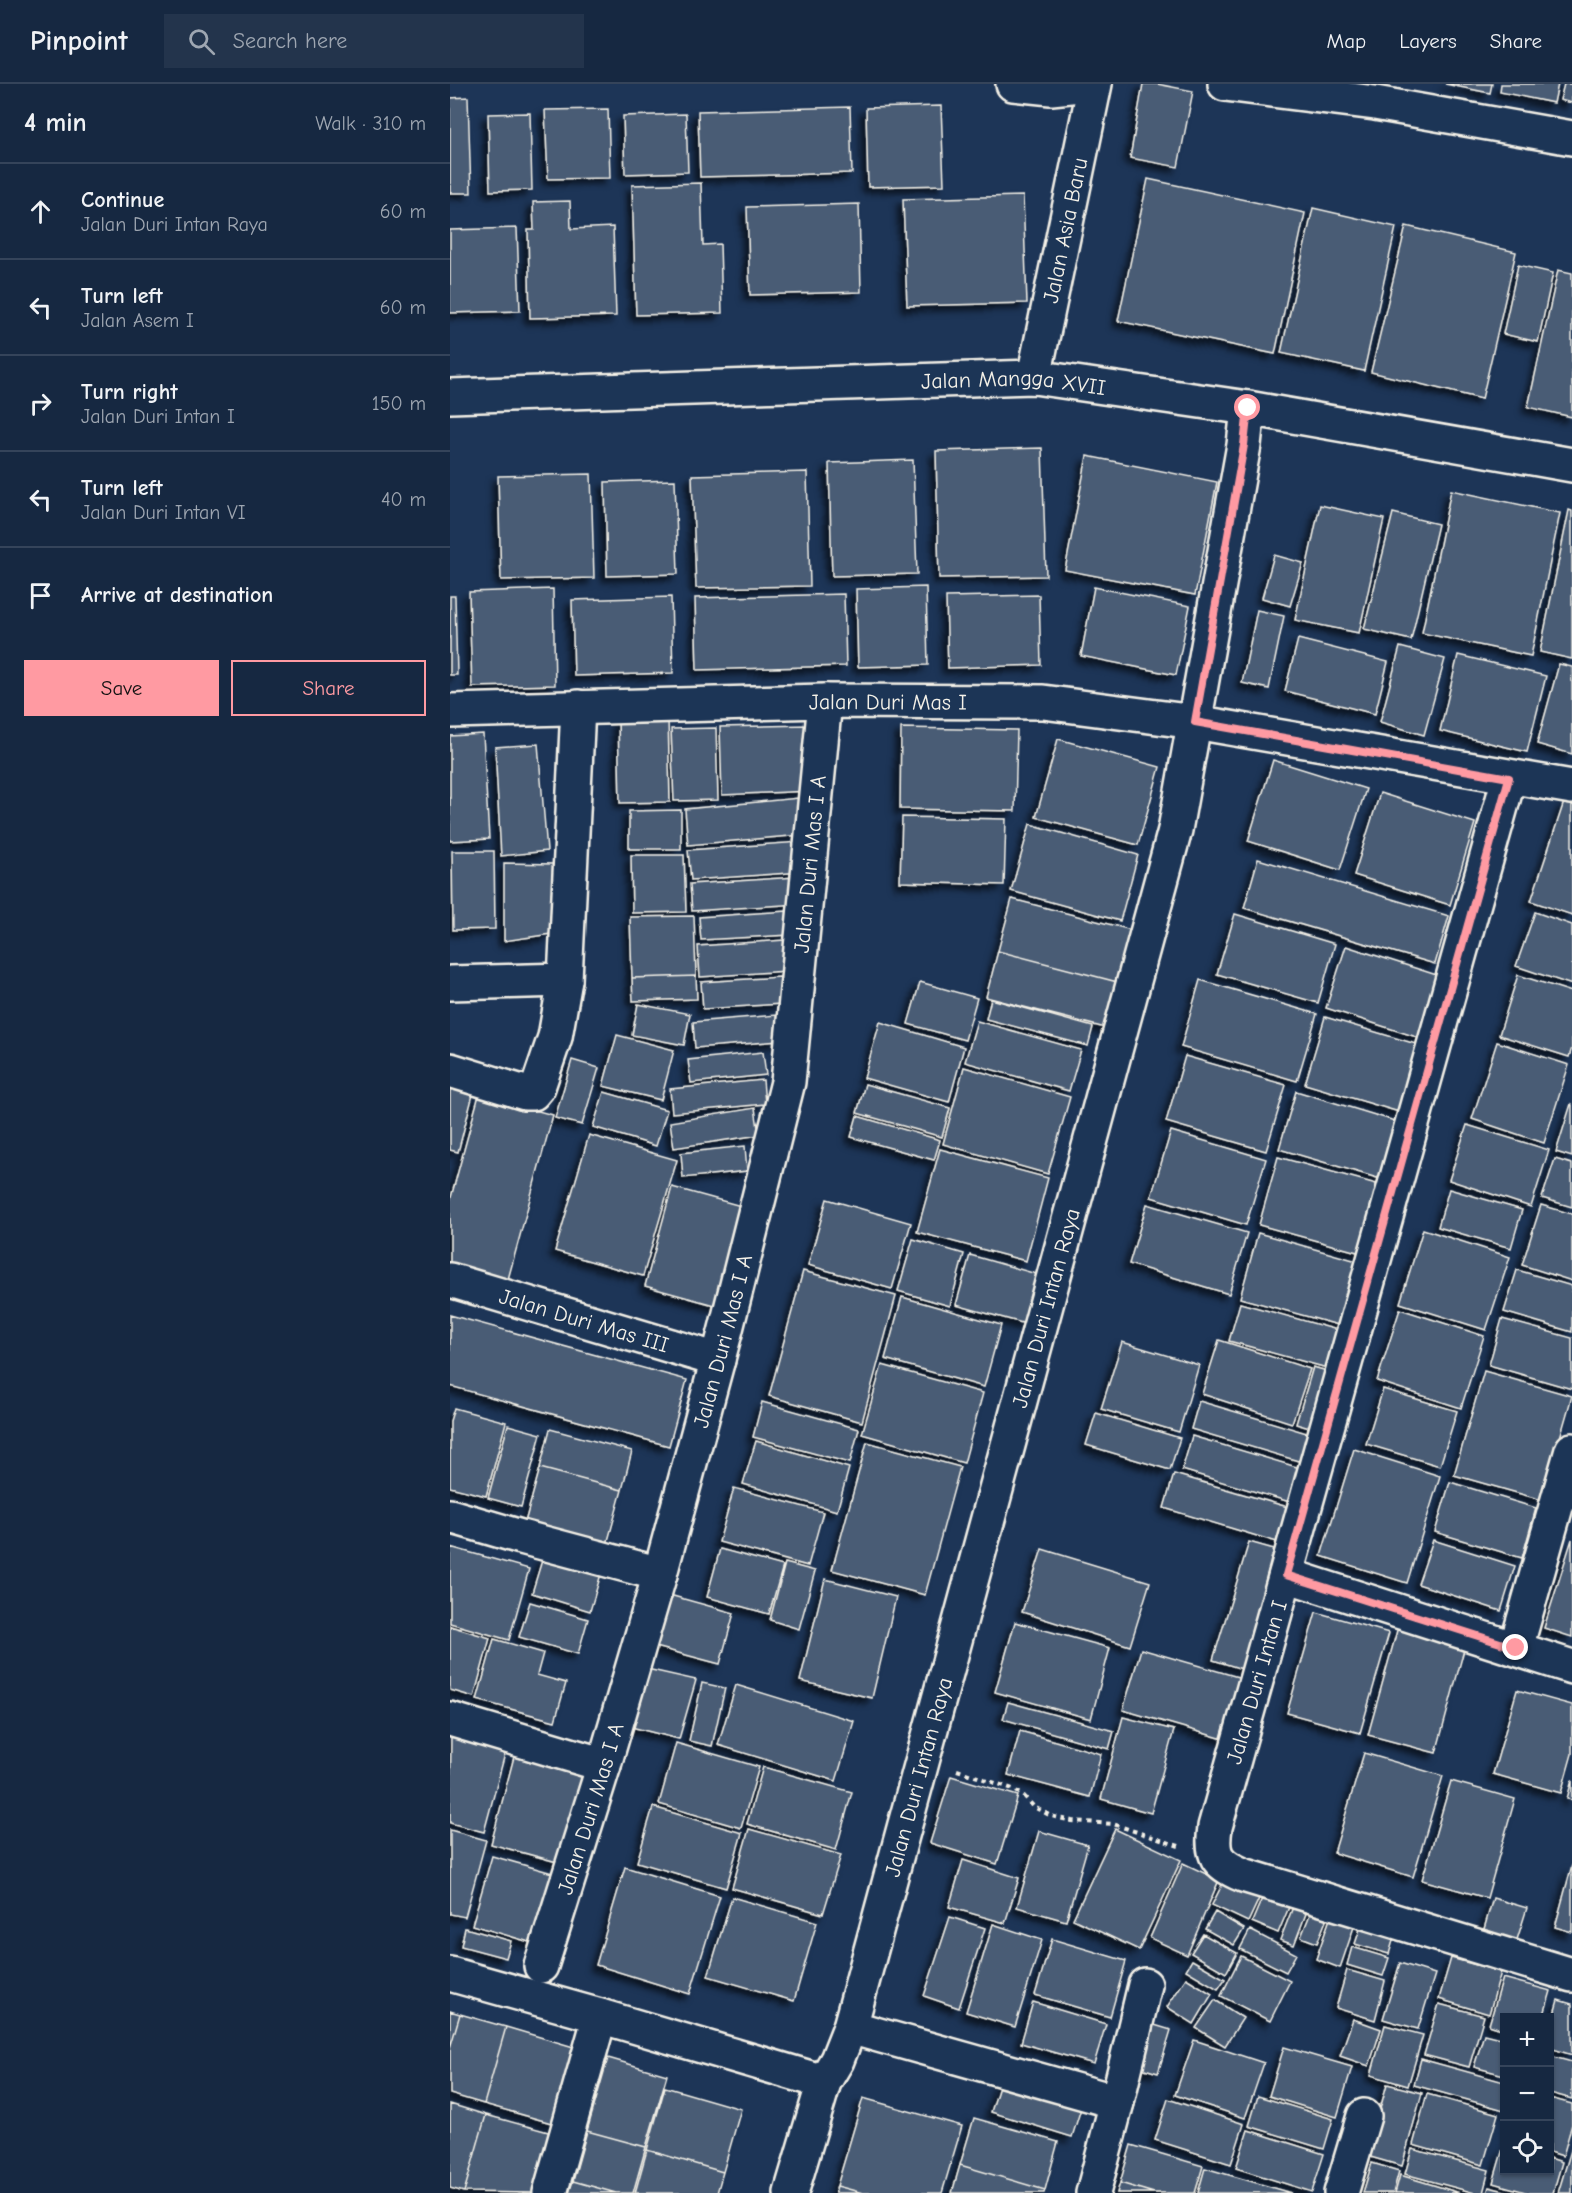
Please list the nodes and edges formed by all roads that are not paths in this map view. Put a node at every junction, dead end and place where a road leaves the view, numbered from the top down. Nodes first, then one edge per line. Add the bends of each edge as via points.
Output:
1 (1013, 84) edge
2 (1089, 84) edge
3 (1095, 84) edge
4 (1225, 84) edge
5 (1378, 94) edge
6 (1572, 138) edge
7 (1034, 378) junction
8 (450, 396) edge
9 (1248, 408) junction
10 (1572, 465) edge
11 (825, 701) junction
12 (578, 707) junction
13 (450, 711) edge
14 (1195, 722) junction
15 (1509, 778) junction
16 (1572, 787) edge
17 (565, 980) junction
18 (450, 983) edge
19 (450, 1070) edge
20 (450, 1280) edge
21 (718, 1360) junction
22 (1572, 1450) edge
23 (450, 1516) edge
24 (660, 1574) junction
25 (1286, 1575) junction
26 (1516, 1648) junction
27 (1572, 1667) edge
28 (450, 1719) edge
29 (604, 1765) junction
30 (541, 1966) dead end
31 (450, 1974) edge
32 (1572, 1975) edge
33 (1145, 1985) dead end
34 (600, 2016) junction
35 (850, 2027) junction
36 (824, 2082) junction
37 (1117, 2102) junction
38 (1364, 2116) dead end
39 (550, 2193) edge
40 (791, 2193) edge
41 (1093, 2193) edge
42 (1341, 2193) edge

1 - 2 street via 1051,88
3 - 7 street, Jalan Asia Baru
4 - 5 street
5 - 6 street
7 - 8 street, Jalan Mangga XVII
7 - 9 street, Jalan Mangga XVII
9 - 10 street, Jalan Mangga XVII
9 - 14 street, Jalan Duri Intan Raya
11 - 12 street, Jalan Duri Mas I
11 - 14 street, Jalan Duri Mas I via 1043,702
11 - 21 street, Jalan Duri Mas I A via 788,1082
12 - 13 street, Jalan Duri Mas I
12 - 17 street
14 - 15 street, Jalan Duri Mas I
14 - 35 street, Jalan Duri Intan Raya via 1175,830
15 - 16 street, Jalan Duri Mas I
15 - 25 street, Jalan Duri Intan I
17 - 18 street
17 - 19 street via 555,1037 533,1093 525,1094
20 - 21 street, Jalan Duri Mas III
21 - 24 street, Jalan Duri Mas I A
22 - 26 street
23 - 24 street
24 - 29 street, Jalan Duri Mas I A
25 - 26 street
25 - 32 street, Jalan Duri Intan I via 1215,1827 1216,1858 1243,1875
26 - 27 street
28 - 29 street
29 - 30 street, Jalan Duri Mas I A
31 - 34 street
33 - 37 street
34 - 36 street
34 - 39 street
35 - 36 street, Jalan Duri Intan Raya
35 - 37 street
36 - 40 street, Jalan Duri Intan Raya
37 - 41 street
38 - 42 street

